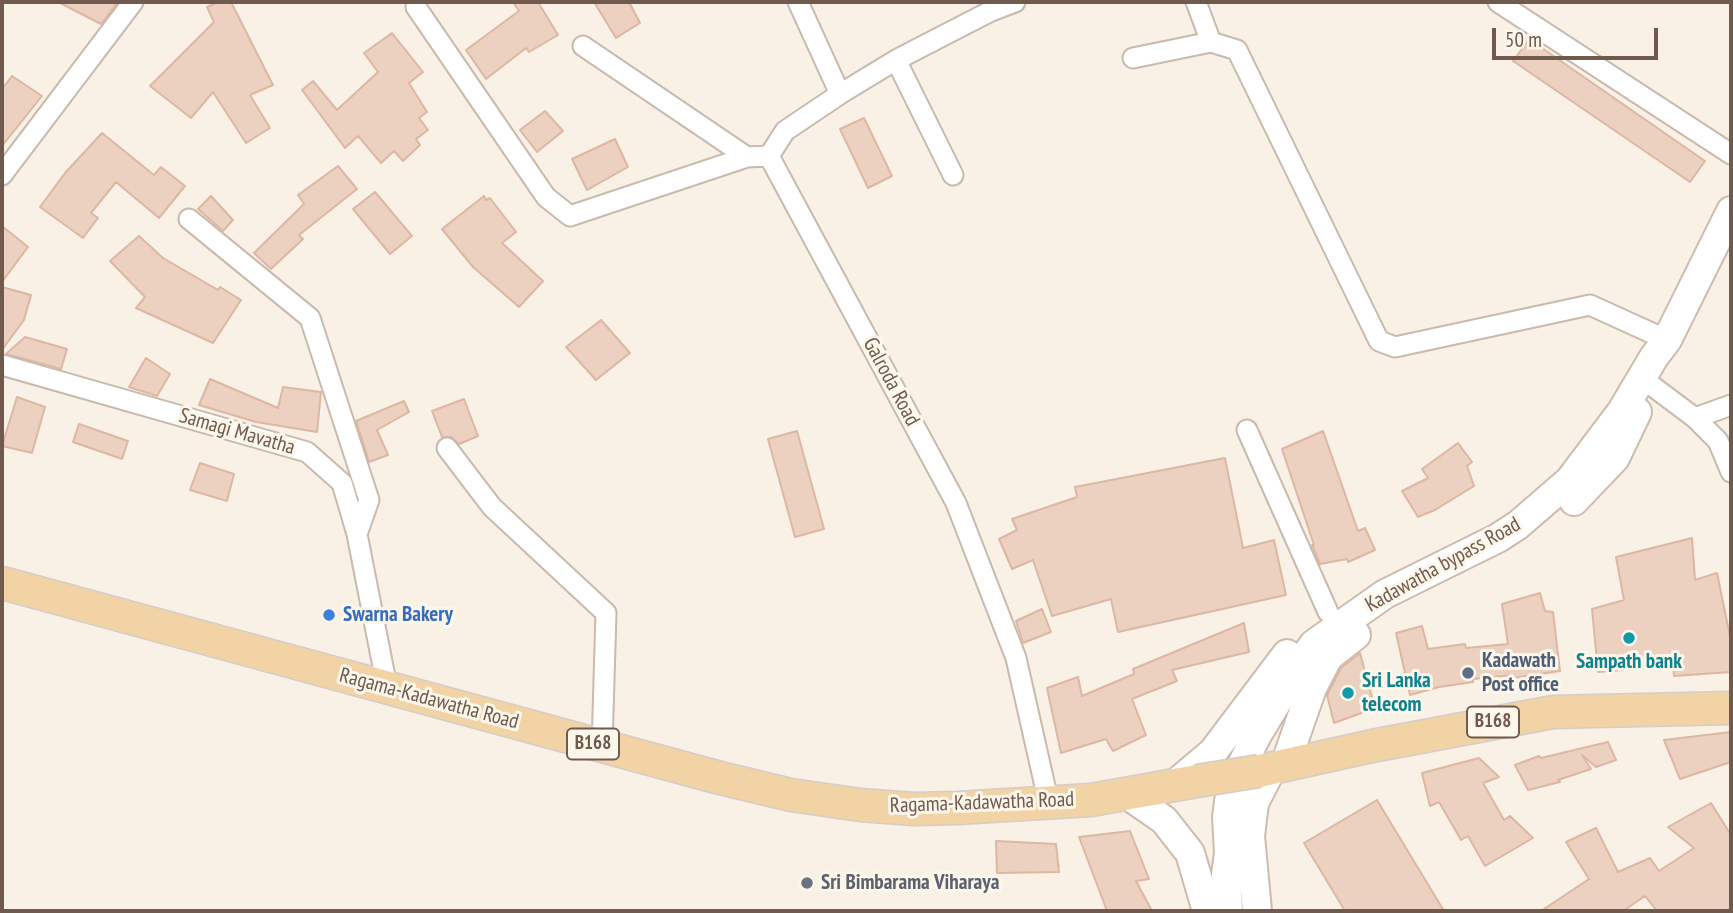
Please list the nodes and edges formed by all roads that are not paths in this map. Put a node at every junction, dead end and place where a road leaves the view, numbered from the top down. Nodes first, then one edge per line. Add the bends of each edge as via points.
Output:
1 (134, 2) edge
2 (798, 2) edge
3 (1015, 2) edge
4 (1196, 2) edge
5 (1498, 2) edge
6 (416, 7) dead end
7 (987, 7) edge
8 (1211, 42) junction
9 (583, 46) dead end
10 (1133, 58) dead end
11 (896, 60) junction
12 (840, 94) junction
13 (1731, 154) edge
14 (769, 156) junction
15 (747, 157) junction
16 (2, 175) edge
17 (953, 176) dead end
18 (1731, 211) edge
19 (190, 219) dead end
20 (1656, 359) junction
21 (2, 365) edge
22 (1731, 405) edge
23 (1695, 418) junction
24 (1247, 430) dead end
25 (447, 448) dead end
26 (1731, 472) edge
27 (357, 534) junction
28 (2, 583) edge
29 (1328, 612) junction
30 (387, 687) junction
31 (1731, 708) edge
32 (602, 747) junction
33 (1272, 768) junction
34 (1186, 783) junction
35 (1128, 794) junction
36 (1048, 804) junction
37 (1229, 853) junction
38 (1207, 911) edge
39 (1228, 911) edge
40 (1240, 911) edge
41 (1256, 911) edge

1 - 16 street
2 - 12 street
3 - 7 street
4 - 8 street
5 - 13 street
6 - 15 street via 546,197 570,216
7 - 11 street
8 - 10 street
8 - 20 street via 1237,50 1379,341 1395,346 1590,304
9 - 15 street
11 - 12 street
11 - 17 street
12 - 14 street via 786,131
14 - 15 street
14 - 36 street, Galroda Road via 956,503 1016,658
18 - 20 main road, Kadawatha bypass Road
19 - 27 street via 310,318 369,500
20 - 23 street
20 - 29 main road via 1576,451 1528,495 1484,525 1388,570
20 - 33 main road via 1646,394 1615,457 1557,518 1503,556 1387,611 1328,657
20 - 37 main road, Kadawatha bypass Road via 1598,445 1546,503 1498,538 1385,594 1314,644 1274,704 1231,786
21 - 27 street, Samagi Mavatha via 307,452 342,483
22 - 23 street
23 - 26 street via 1718,441
24 - 29 street
25 - 32 street via 492,507 606,614
27 - 30 street, Samagi Mavatha
28 - 30 main road, Ragama-Kadawatha Road / B168
29 - 34 main road via 1286,654
30 - 32 main road, Ragama-Kadawatha Road / B168
31 - 33 main road, Ragama-Kadawatha Road / B168 via 1553,712
32 - 36 main road, Ragama-Kadawatha Road / B168 via 791,795 860,805 914,809
33 - 34 main road, Ragama-Kadawatha Road / B168, bridge
33 - 41 main road via 1254,803 1250,836
34 - 35 main road, Ragama-Kadawatha Road / B168
35 - 36 main road, Ragama-Kadawatha Road / B168
35 - 38 main road via 1164,820 1190,853
37 - 39 main road, Kadawatha bypass Road
37 - 40 main road, Kadawatha bypass Road

